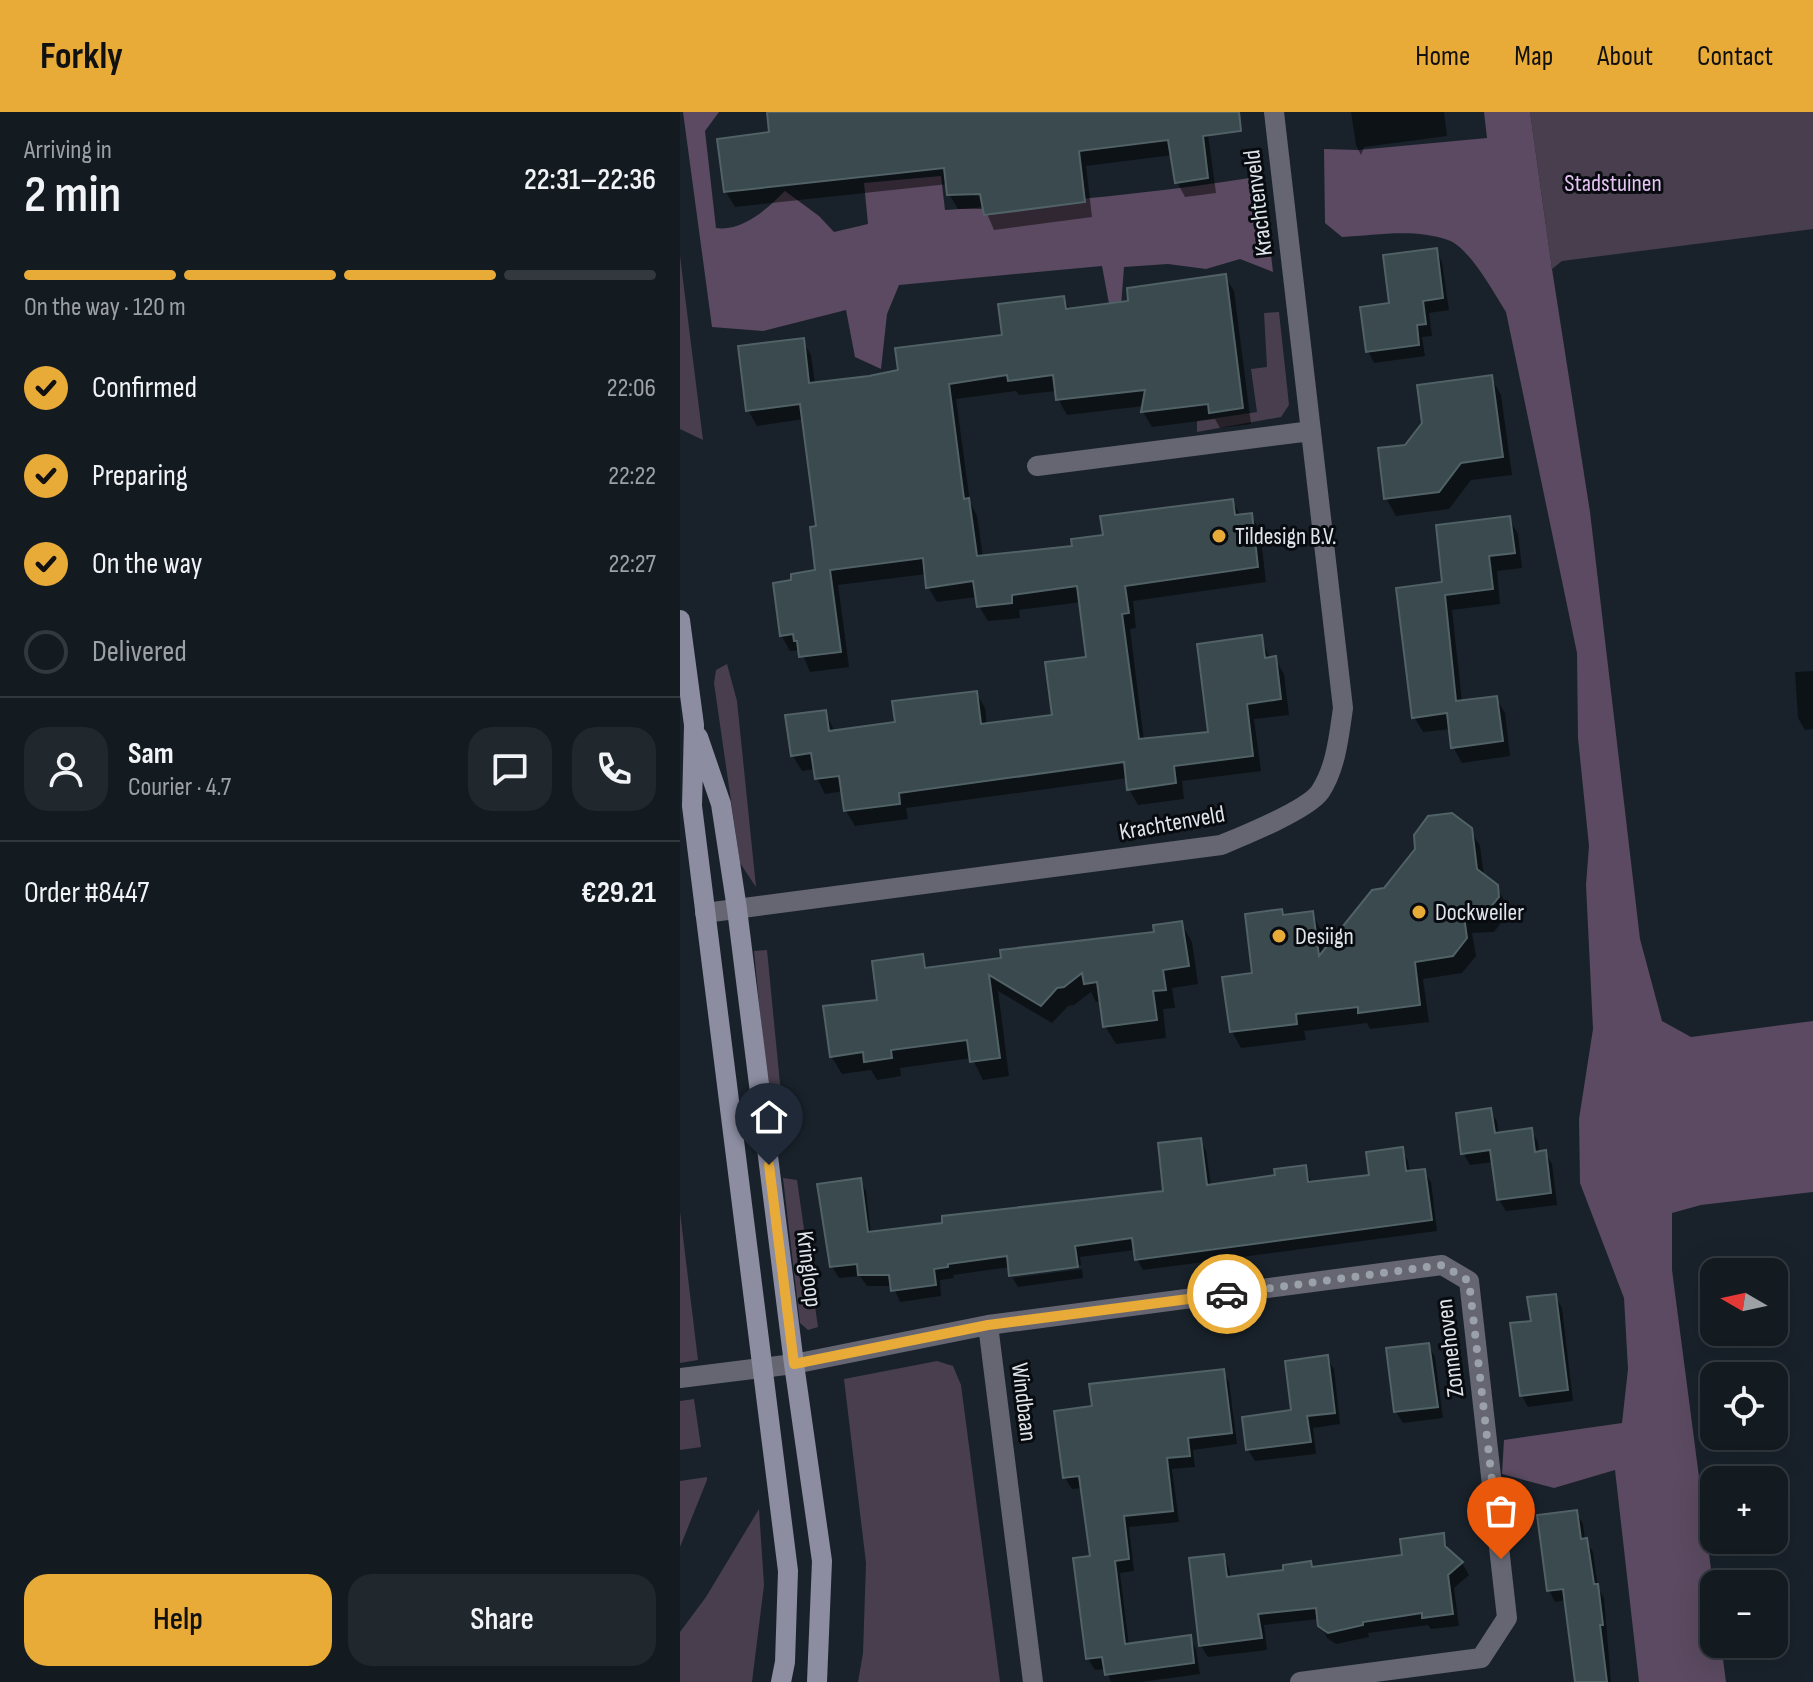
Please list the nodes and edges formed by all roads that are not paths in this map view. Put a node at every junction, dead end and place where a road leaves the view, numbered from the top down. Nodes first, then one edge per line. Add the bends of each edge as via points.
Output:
1 (1274, 112) edge
2 (1311, 431) junction
3 (1037, 466) dead end
4 (680, 620) edge
5 (694, 725) junction
6 (737, 909) junction
7 (705, 913) junction
8 (988, 1325) junction
9 (794, 1364) junction
10 (763, 1366) junction
11 (680, 1378) edge
12 (781, 1682) edge
13 (817, 1682) edge
14 (1033, 1682) edge
15 (1300, 1682) edge

1 - 2 street, Krachtenveld
2 - 3 street
2 - 6 street, Krachtenveld via 1343,708 1337,750 1319,794 1271,824 1221,845
4 - 5 street, Kringloop
5 - 6 street, Kringloop via 721,804
5 - 7 street, Kringloop via 692,806
6 - 7 street, Krachtenveld
6 - 9 street, Kringloop
7 - 10 street, Kringloop
8 - 9 street
8 - 14 street, Windbaan
8 - 15 street, Zonnehoven via 1442,1265 1469,1281 1507,1618 1481,1658
9 - 10 street
9 - 13 street, Kringloop via 822,1561
10 - 11 street
10 - 12 street, Kringloop via 788,1571

